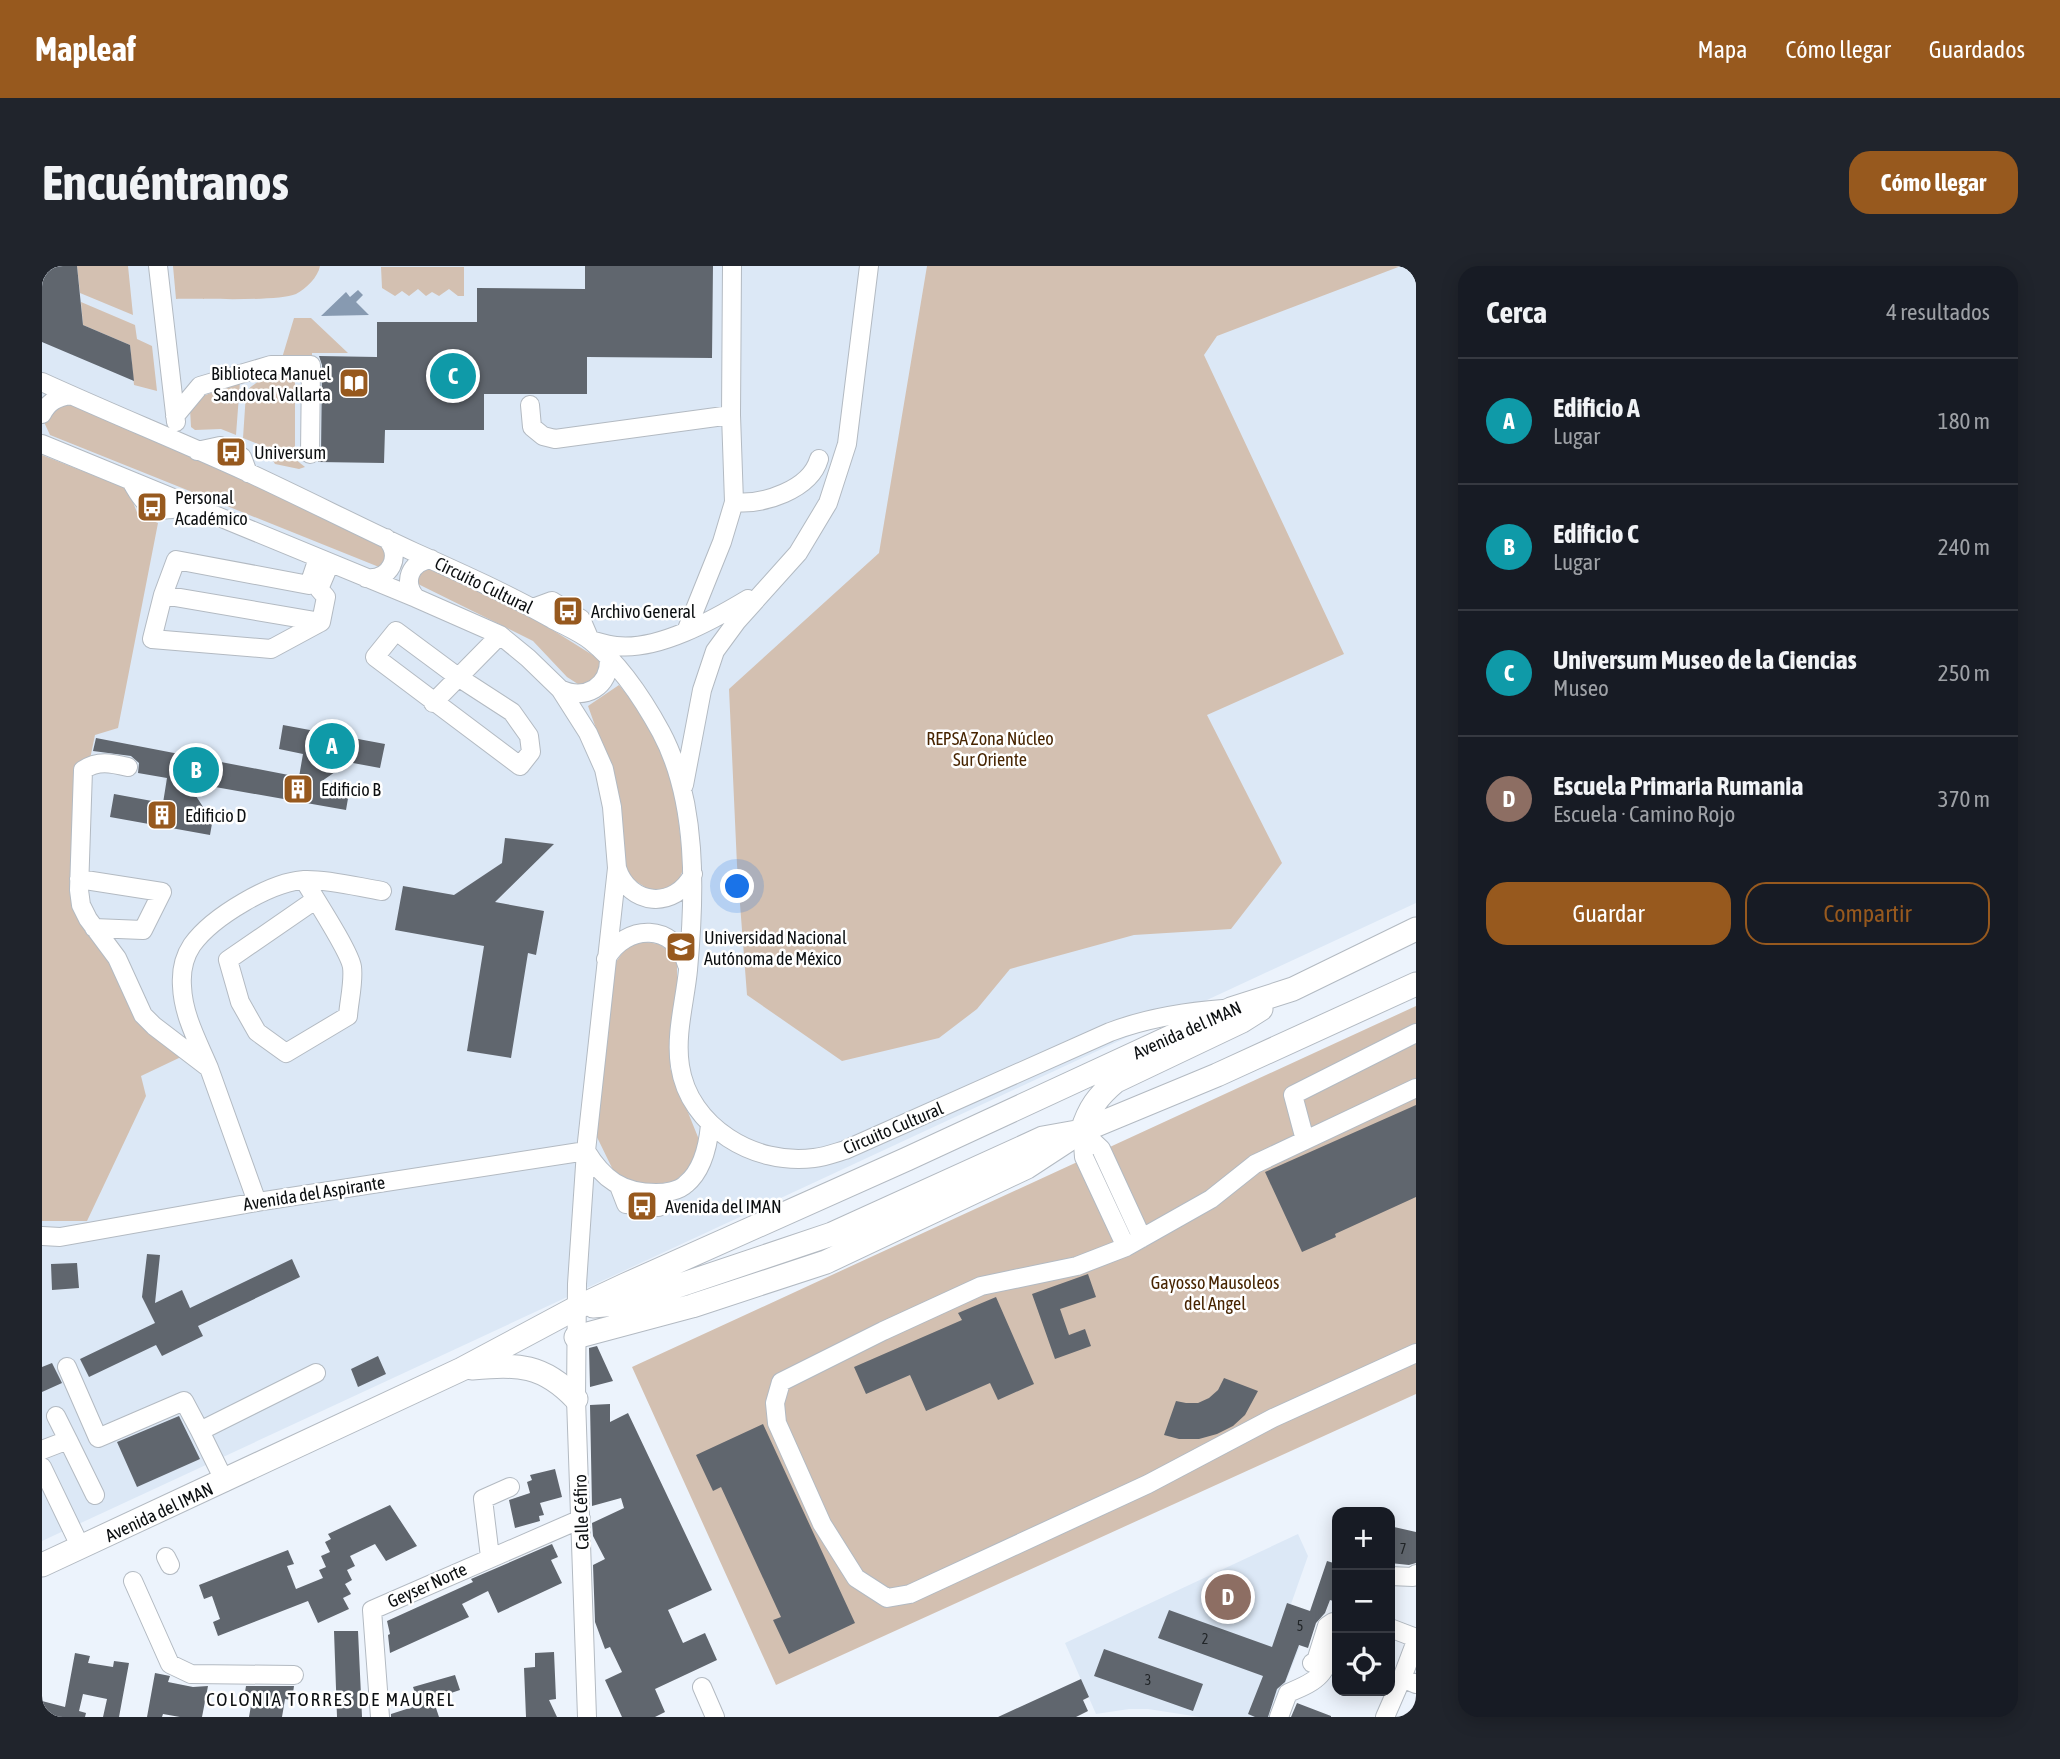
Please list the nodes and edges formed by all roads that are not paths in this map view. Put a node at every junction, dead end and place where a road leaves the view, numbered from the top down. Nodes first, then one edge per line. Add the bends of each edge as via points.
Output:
1 (158, 266) edge
2 (732, 266) edge
3 (869, 266) edge
4 (42, 382) edge
5 (70, 395) junction
6 (530, 405) dead end
7 (42, 414) edge
8 (731, 415) junction
9 (175, 416) junction
10 (178, 441) junction
11 (44, 443) edge
12 (310, 454) dead end
13 (818, 459) dead end
14 (734, 502) junction
15 (386, 538) junction
16 (431, 559) junction
17 (324, 561) junction
18 (366, 578) junction
19 (763, 590) junction
20 (163, 596) junction
21 (416, 598) junction
22 (321, 622) junction
23 (687, 629) junction
24 (499, 635) junction
25 (590, 640) junction
26 (609, 659) junction
27 (458, 677) junction
28 (560, 689) junction
29 (433, 703) junction
30 (128, 767) dead end
31 (683, 789) junction
32 (617, 868) junction
33 (692, 874) junction
34 (79, 879) junction
35 (304, 880) junction
36 (382, 891) dead end
37 (315, 900) junction
38 (94, 928) junction
39 (1416, 929) edge
40 (606, 959) junction
41 (688, 968) junction
42 (1416, 984) edge
43 (1293, 989) junction
44 (1231, 1009) junction
45 (1416, 1033) edge
46 (209, 1068) junction
47 (1416, 1088) edge
48 (710, 1125) junction
49 (1082, 1131) junction
50 (1305, 1140) junction
51 (586, 1151) junction
52 (257, 1202) junction
53 (42, 1236) edge
54 (1134, 1242) junction
55 (576, 1308) junction
56 (576, 1337) junction
57 (1416, 1353) edge
58 (66, 1367) dead end
59 (462, 1369) junction
60 (316, 1373) dead end
61 (576, 1399) junction
62 (56, 1416) dead end
63 (200, 1431) junction
64 (68, 1440) junction
65 (42, 1450) edge
66 (42, 1467) edge
67 (225, 1482) junction
68 (510, 1487) dead end
69 (95, 1495) dead end
70 (581, 1519) junction
71 (81, 1548) junction
72 (490, 1557) junction
73 (42, 1565) edge
74 (1416, 1574) edge
75 (1395, 1576) edge
76 (134, 1581) dead end
77 (1332, 1623) edge
78 (1395, 1630) edge
79 (1416, 1640) edge
80 (1332, 1652) edge
81 (1312, 1663) dead end
82 (295, 1675) dead end
83 (1409, 1681) edge
84 (702, 1687) dead end
85 (380, 1717) edge
86 (587, 1717) edge
87 (715, 1717) edge
88 (1279, 1717) edge
89 (1385, 1717) edge

1 - 9 street
2 - 8 street
3 - 19 street via 847,444 828,503 798,553
4 - 5 street, Circuito Cultural
5 - 7 street via 55,399
5 - 10 street, Circuito Cultural
6 - 8 street via 532,427 555,439
8 - 14 street
9 - 10 street
9 - 12 street via 200,386 271,365 311,365
10 - 15 street, Circuito Cultural
11 - 17 street
13 - 14 street via 815,472 789,491 750,504
14 - 23 street
15 - 16 street, Circuito Cultural
15 - 18 street via 393,547 390,570 379,578
16 - 21 street via 410,572 408,583
16 - 25 street, Circuito Cultural
17 - 18 street
17 - 20 street via 309,585 176,561
17 - 22 street via 319,589 327,597
18 - 21 street
19 - 23 street
19 - 31 street via 715,652 702,690
20 - 22 street
20 - 22 street via 152,639 271,649
21 - 24 street
23 - 25 street via 641,646
24 - 27 street
24 - 28 street
25 - 26 street, Circuito Cultural
26 - 28 street via 607,674 593,690 573,694
26 - 31 street, Circuito Cultural via 643,701 672,754
27 - 29 street
27 - 29 street via 396,631 375,657
27 - 29 street via 512,712 528,736 531,752 520,766
28 - 32 street via 604,769
30 - 34 street via 103,762 83,770
31 - 33 street, Circuito Cultural
32 - 33 street via 631,891 657,900 675,895
32 - 40 street
33 - 41 street, Circuito Cultural
34 - 38 street via 81,905
34 - 38 street via 162,892 143,930
35 - 36 street
35 - 37 street
35 - 46 street via 257,895 201,936 188,953 183,998
37 - 37 street via 352,966 348,1016 286,1053 257,1032 240,1002 228,960
38 - 46 street via 117,958 143,1015
39 - 43 main road, Avenida del IMAN
40 - 41 street via 624,937 643,932 669,939 682,952
40 - 51 street
41 - 48 street, Circuito Cultural via 680,1066 688,1091
42 - 49 main road, Avenida del IMAN
43 - 44 main road, Avenida del IMAN
43 - 49 main road via 1242,1021 1116,1081 1099,1094
44 - 48 street, Circuito Cultural via 1185,1012 1135,1023 872,1140 814,1158 783,1158 752,1150
44 - 55 main road, Avenida del IMAN
45 - 50 street via 1293,1095
46 - 52 street
47 - 50 street
48 - 51 street via 707,1149 698,1168 686,1185 666,1193 639,1193 619,1186 596,1167
49 - 54 street via 1084,1157
49 - 55 main road, Avenida del IMAN via 1043,1138 832,1234 627,1303
49 - 56 main road via 1027,1167 826,1262 692,1306
50 - 54 street via 1255,1164 1211,1199
51 - 52 street, Avenida del Aspirante
51 - 55 street
52 - 53 street, Avenida del Aspirante via 60,1237
54 - 57 street via 1077,1266 981,1286 781,1382 775,1403 777,1423 822,1524 856,1578 887,1598 910,1594
55 - 56 street, Calle Céfiro
55 - 59 main road, Avenida del IMAN
56 - 61 street, Calle Céfiro
58 - 63 street via 98,1438 184,1401
59 - 61 main road via 531,1368 562,1384
59 - 67 main road, Avenida del IMAN
60 - 63 street
61 - 70 street, Calle Céfiro
62 - 64 street
63 - 67 street
64 - 65 street
64 - 69 street
66 - 71 street
67 - 71 main road, Avenida del IMAN
68 - 72 street via 483,1499
70 - 72 street, Geyser Norte
70 - 86 street, Calle Céfiro
71 - 73 main road, Avenida del IMAN
72 - 85 street, Geyser Norte via 372,1610
74 - 75 street
76 - 82 street via 170,1664 179,1670
77 - 81 street
78 - 79 street
79 - 83 street
80 - 88 street via 1325,1670 1312,1683 1288,1693
83 - 89 street
84 - 87 street

